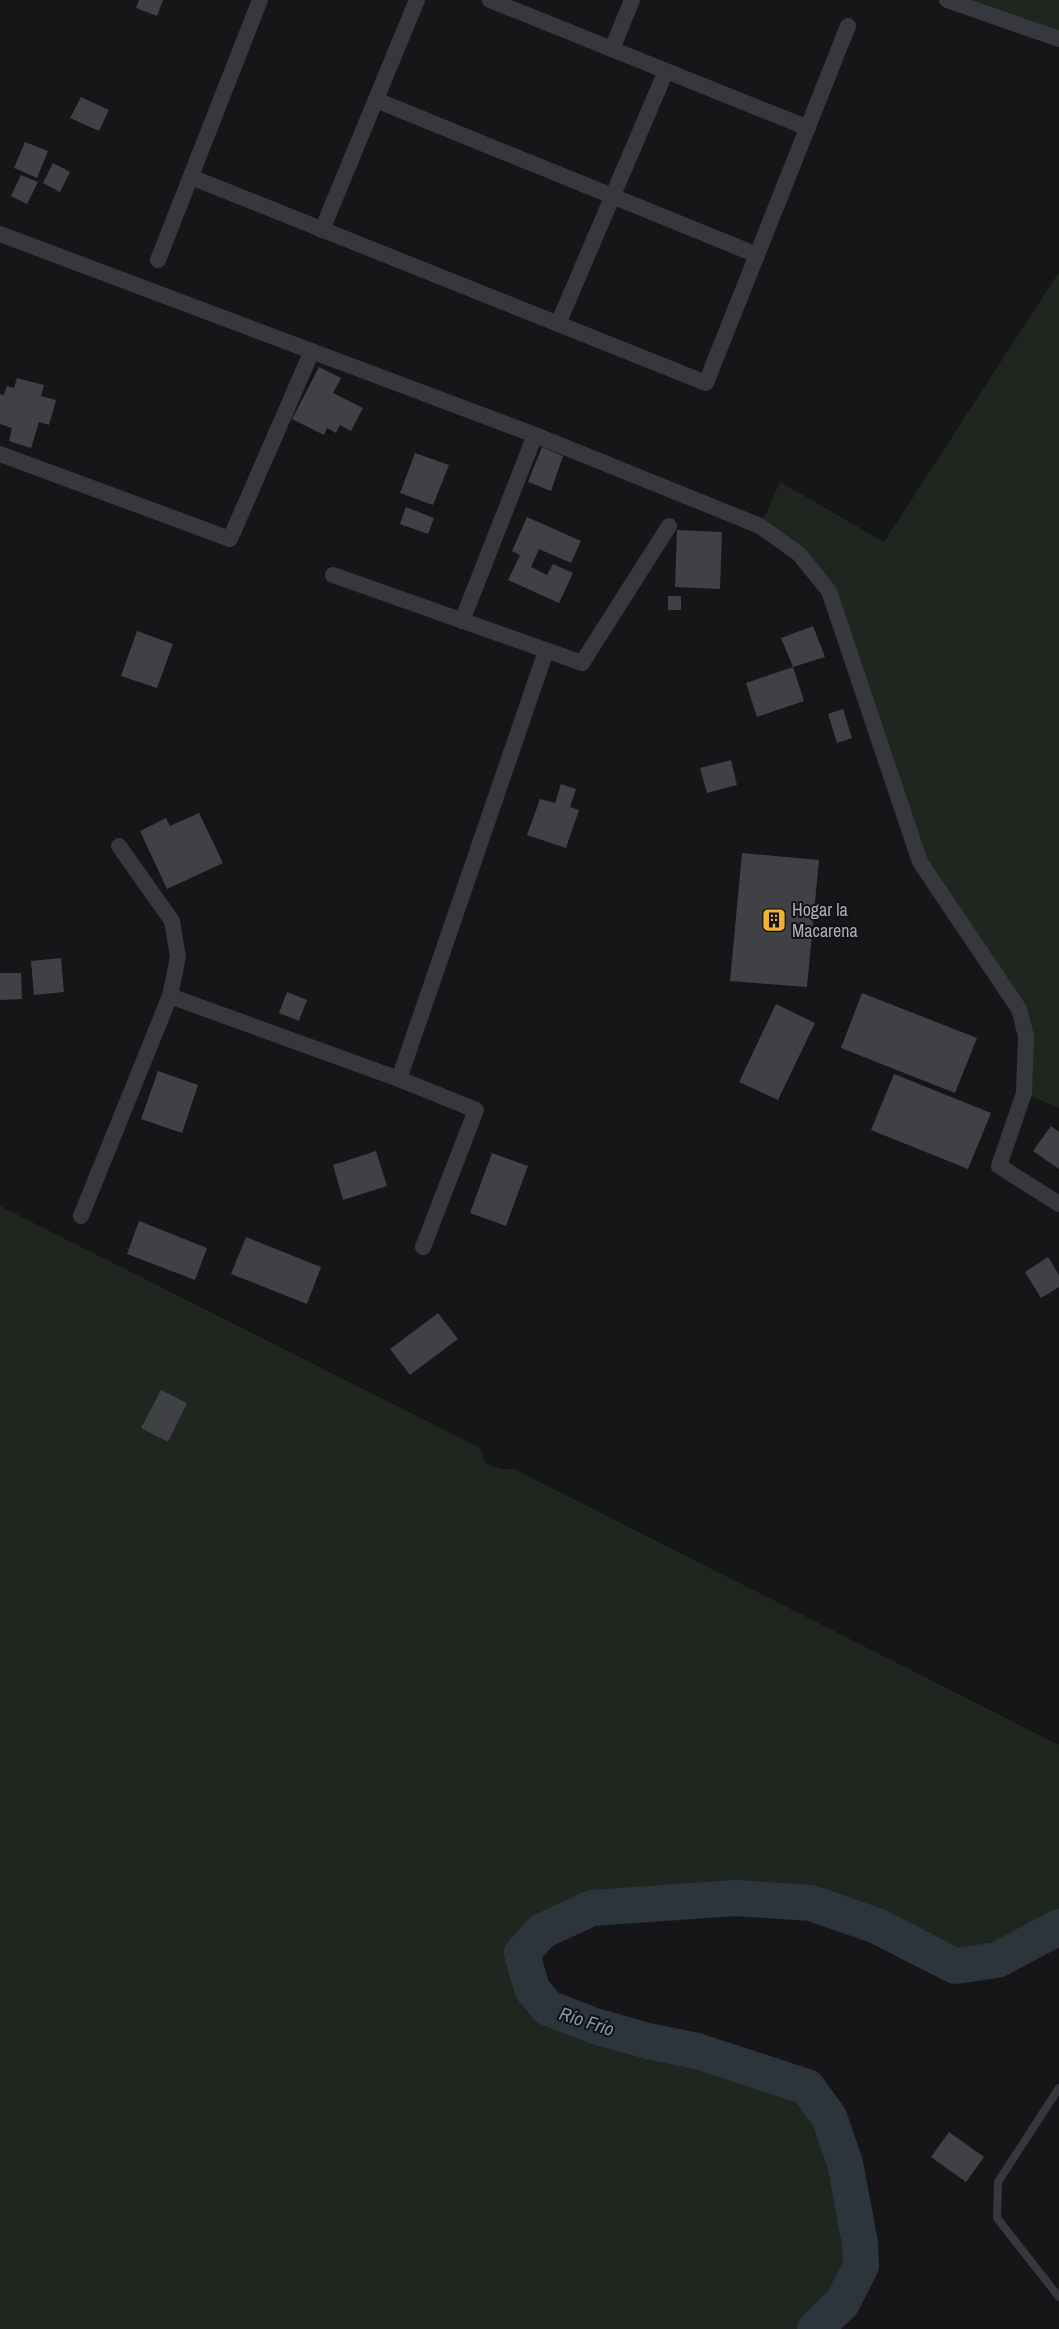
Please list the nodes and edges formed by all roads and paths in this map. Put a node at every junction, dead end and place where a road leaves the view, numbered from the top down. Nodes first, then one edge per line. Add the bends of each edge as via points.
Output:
1 (260, 0) edge
2 (417, 0) edge
3 (490, 0) edge
4 (632, 0) edge
5 (947, 0) edge
6 (848, 26) dead end
7 (1059, 39) edge
8 (612, 49) junction
9 (666, 71) junction
10 (376, 100) junction
11 (808, 128) junction
12 (191, 177) junction
13 (612, 196) junction
14 (322, 230) junction
15 (0, 234) edge
16 (757, 255) junction
17 (158, 260) dead end
18 (558, 324) junction
19 (312, 351) junction
20 (535, 434) junction
21 (0, 454) edge
22 (669, 526) dead end
23 (333, 575) dead end
24 (462, 621) junction
25 (546, 651) junction
26 (120, 846) dead end
27 (170, 996) junction
28 (399, 1079) junction
29 (1059, 1204) edge
30 (81, 1216) dead end
31 (423, 1247) dead end
32 (1059, 2088) edge
33 (1059, 2297) edge

1 - 12 street
2 - 10 street
3 - 8 street
4 - 8 street
5 - 7 street
6 - 11 street
8 - 9 street
9 - 11 street
9 - 13 street
10 - 13 street
10 - 14 street
11 - 16 street
12 - 14 street
12 - 17 street
13 - 16 street
13 - 18 street
14 - 18 street
15 - 19 street
16 - 18 street via 706,383
19 - 20 street
19 - 21 street via 230,539
20 - 24 street
20 - 29 street via 760,526 799,554 829,591 920,862 1019,1009 1026,1036 1024,1093 999,1166
22 - 25 street via 582,663
23 - 24 street
24 - 25 street
25 - 28 street
26 - 27 street via 172,921 178,957
27 - 28 street
27 - 30 street
28 - 31 street via 476,1110
32 - 33 lane via 998,2182 997,2218

